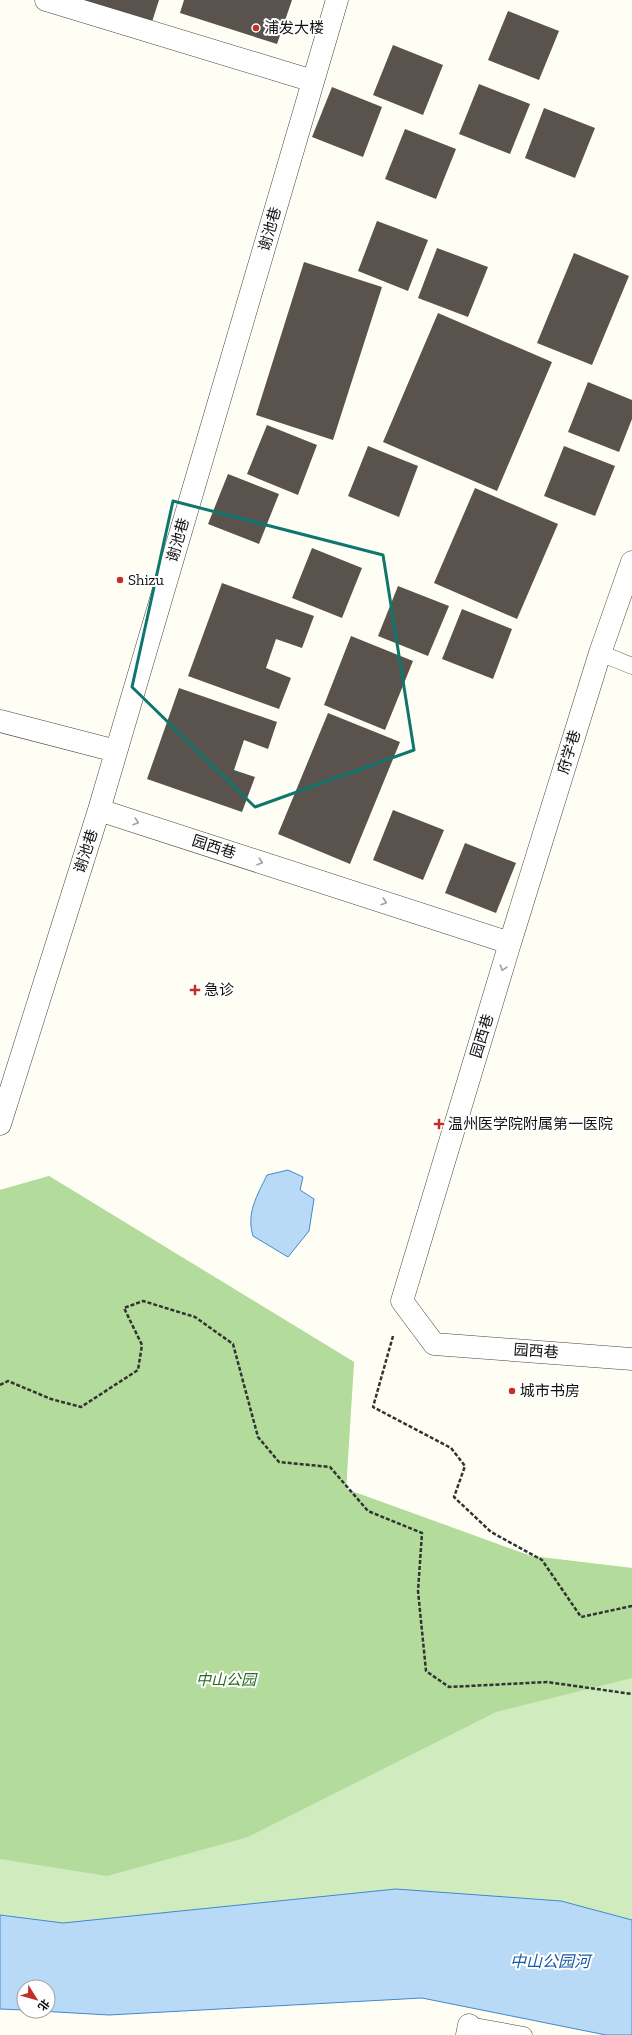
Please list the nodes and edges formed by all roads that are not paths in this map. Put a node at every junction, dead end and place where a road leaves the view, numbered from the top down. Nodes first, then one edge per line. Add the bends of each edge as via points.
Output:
1 (46, 0) edge
2 (337, 0) edge
3 (314, 81) junction
4 (632, 562) edge
5 (600, 653) junction
6 (632, 666) edge
7 (0, 721) edge
8 (116, 751) junction
9 (99, 810) junction
10 (510, 943) junction
11 (0, 1124) edge
12 (632, 1359) edge
13 (468, 2030) edge
14 (524, 2035) edge

1 - 3 street
2 - 3 street, 谢池巷
3 - 8 street, 谢池巷
4 - 5 street, 府学巷
5 - 6 lane
5 - 10 street, 府学巷
7 - 8 street
8 - 9 street, 谢池巷
9 -> 10 street, 园西巷
9 - 11 street, 谢池巷
10 -> 12 street, 园西巷 via 402,1301 434,1344
13 - 14 lane

